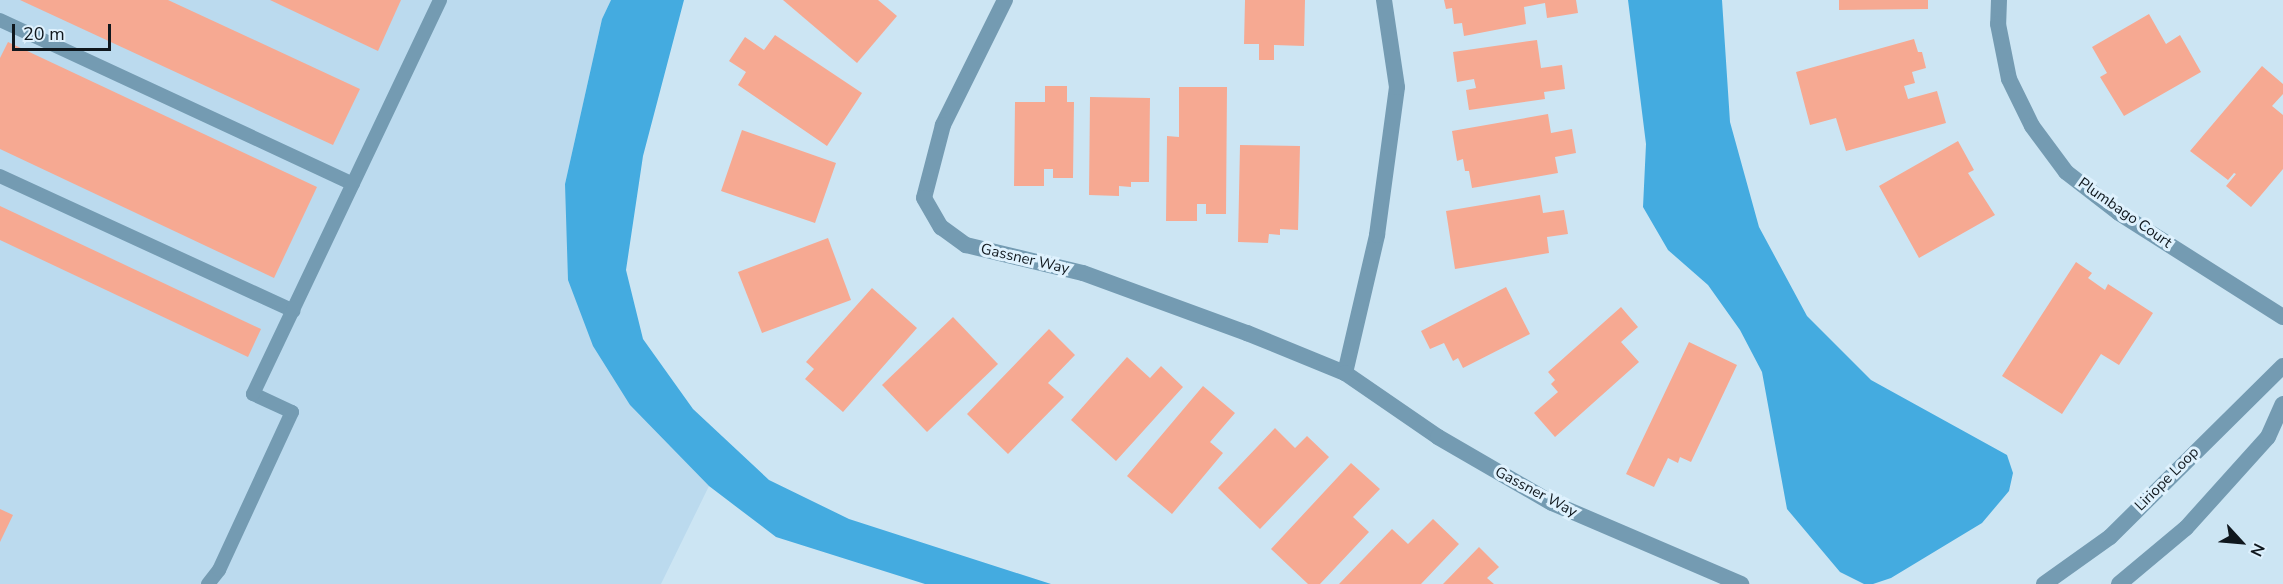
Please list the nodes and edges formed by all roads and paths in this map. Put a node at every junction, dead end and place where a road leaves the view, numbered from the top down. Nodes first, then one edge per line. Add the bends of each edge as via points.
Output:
1 (440, 0) edge
2 (1005, 0) edge
3 (1384, 0) edge
4 (1999, 0) edge
5 (0, 20) edge
6 (0, 176) edge
7 (353, 184) junction
8 (293, 311) junction
9 (2283, 317) edge
10 (2283, 366) edge
11 (1345, 373) junction
12 (2283, 404) edge
13 (208, 584) edge
14 (1741, 584) edge
15 (2044, 584) edge
16 (2120, 584) edge

1 - 7 lane
2 - 11 street, Gassner Way via 944,125 924,198 940,227 966,245 1083,273
3 - 11 street via 1397,87 1377,235
4 - 9 street, Plumbago Court via 1998,24 2009,79 2032,126 2067,172 2119,213
5 - 7 lane
6 - 8 lane
7 - 8 lane
8 - 13 lane via 253,394 292,411 219,570
10 - 15 street, Liriope Loop via 2110,537
11 - 14 street, Gassner Way via 1438,437 1552,503
12 - 16 street via 2268,437 2187,528

